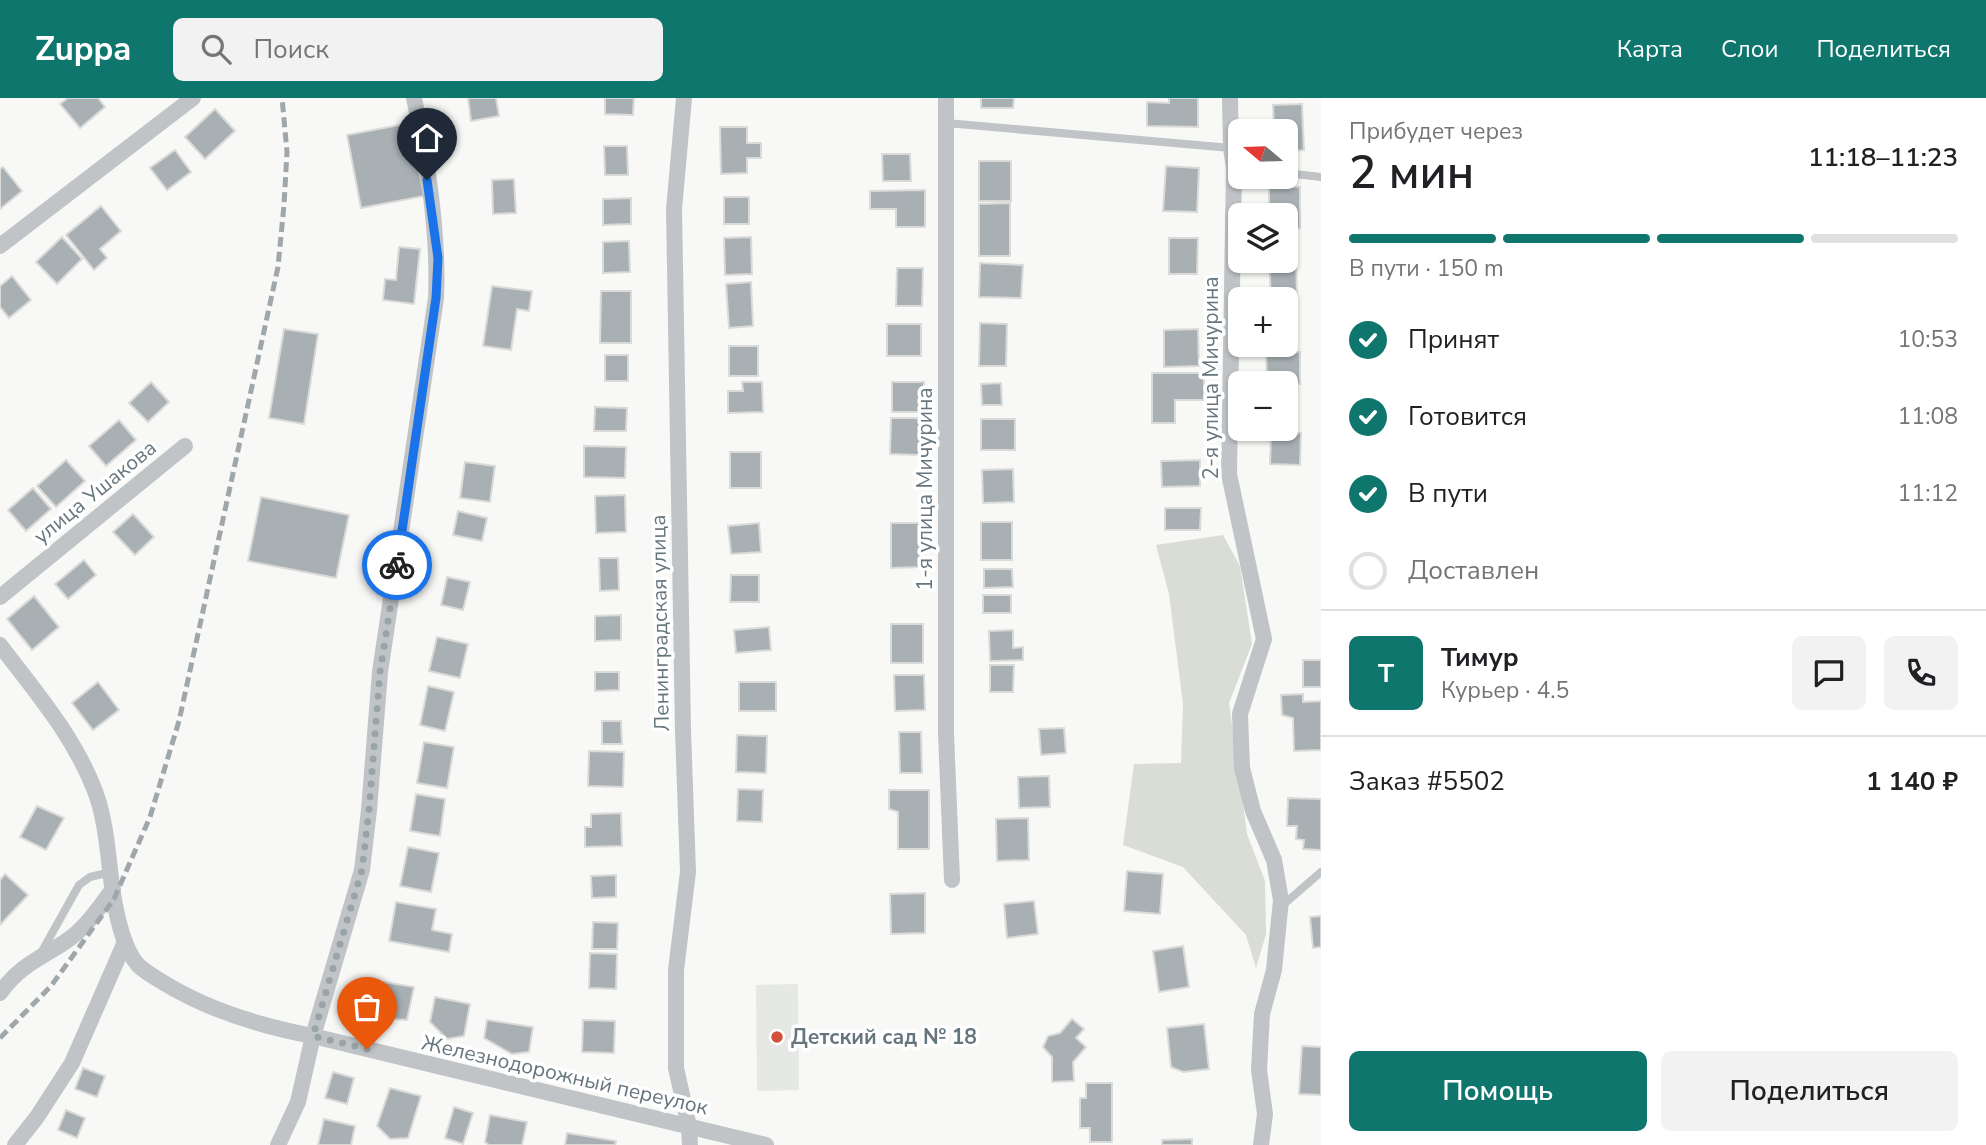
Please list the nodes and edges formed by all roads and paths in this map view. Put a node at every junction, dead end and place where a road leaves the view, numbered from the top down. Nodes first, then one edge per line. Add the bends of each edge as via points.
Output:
1 (192, 98) edge
2 (414, 98) edge
3 (684, 98) edge
4 (946, 98) edge
5 (1230, 98) edge
6 (1230, 119) edge
7 (946, 123) junction
8 (1228, 148) edge
9 (1298, 174) edge
10 (1321, 177) edge
11 (1236, 189) edge
12 (0, 246) edge
13 (185, 446) dead end
14 (0, 597) edge
15 (0, 645) edge
16 (1321, 872) edge
17 (112, 880) junction
18 (951, 880) dead end
19 (1281, 907) junction
20 (125, 942) junction
21 (40, 956) junction
22 (1, 991) edge
23 (313, 1036) junction
24 (690, 1126) junction
25 (15, 1145) edge
26 (278, 1145) edge
27 (690, 1145) edge
28 (766, 1145) edge
29 (1261, 1145) edge

1 - 12 street
2 - 23 street via 438,258 436,298 380,672 362,870
3 - 24 street, Ленинградская улица via 674,209 688,872 676,970 676,1068
4 - 7 street, 1-я улица Мичурина
5 - 6 street, 2-я улица Мичурина
7 - 8 lane
7 - 18 street, 1-я улица Мичурина via 946,734
9 - 10 lane
11 - 19 street, 2-я улица Мичурина via 1228,474 1264,639 1240,714 1242,768 1253,811 1274,860
13 - 14 street, улица Ушакова
15 - 17 street via 78,754 103,818
16 - 19 lane
17 - 20 street
17 - 21 street via 91,919 67,941
17 - 21 lane via 90,877 79,885
19 - 29 street, 2-я улица Мичурина via 1274,970 1262,1014 1259,1070 1265,1114
20 - 23 street, Железнодорожный переулок via 138,964 185,995 275,1029
20 - 25 street via 72,1063
21 - 22 street
23 - 24 street, Железнодорожный переулок
23 - 26 street via 298,1102
24 - 27 street, Ленинградская улица
24 - 28 street, Железнодорожный переулок

